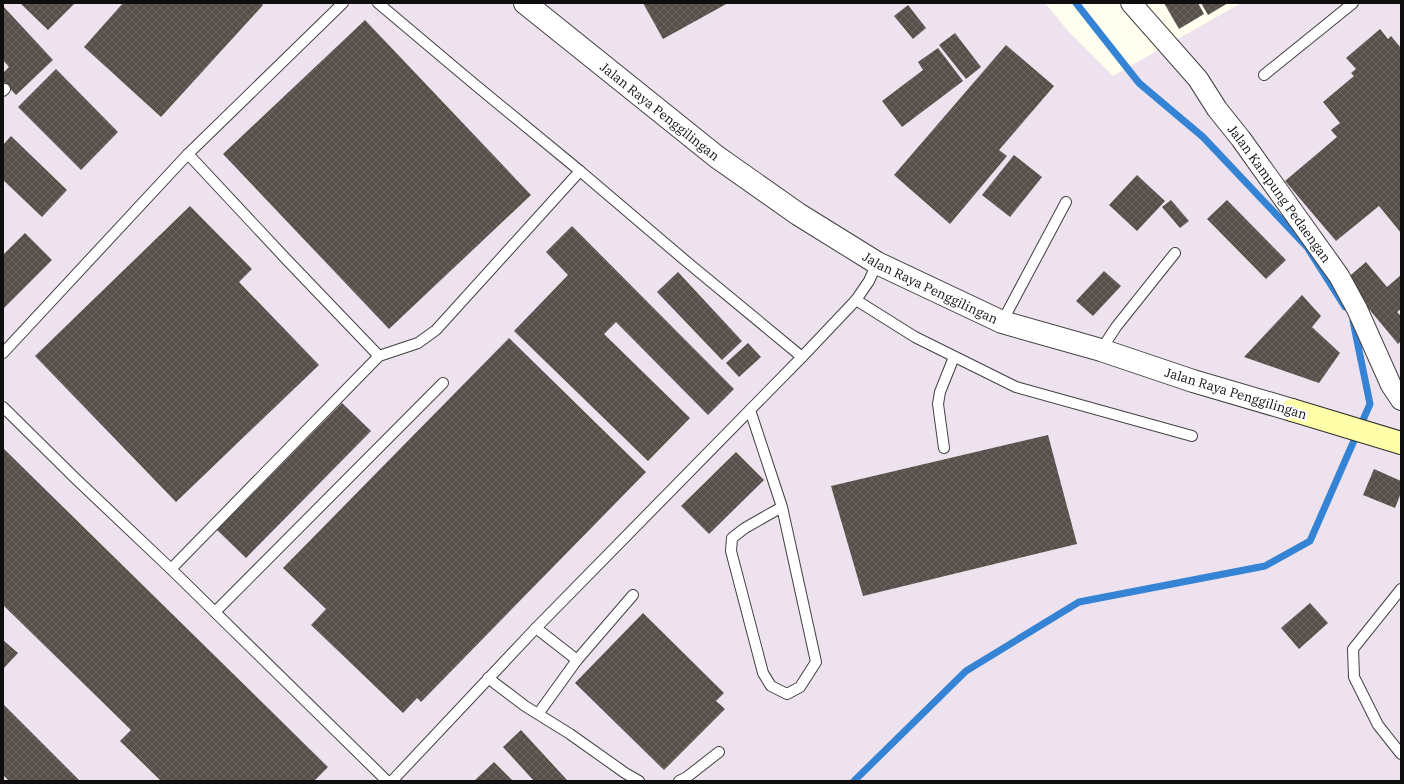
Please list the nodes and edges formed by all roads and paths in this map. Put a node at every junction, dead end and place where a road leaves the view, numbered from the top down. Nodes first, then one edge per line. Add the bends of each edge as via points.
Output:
1 (343, 3) edge
2 (378, 3) edge
3 (525, 3) edge
4 (1131, 3) edge
5 (1353, 3) edge
6 (1264, 75) dead end
7 (188, 154) junction
8 (580, 171) junction
9 (1066, 202) dead end
10 (1174, 254) dead end
11 (877, 263) junction
12 (856, 300) junction
13 (1002, 322) junction
14 (1101, 350) junction
15 (3, 353) edge
16 (379, 356) junction
17 (802, 357) junction
18 (954, 357) junction
19 (442, 383) dead end
20 (1401, 400) edge
21 (3, 407) edge
22 (750, 410) junction
23 (1292, 410) joint
24 (1192, 436) dead end
25 (1401, 443) edge
26 (944, 448) dead end
27 (782, 507) junction
28 (171, 569) junction
29 (1401, 589) edge
30 (634, 595) dead end
31 (215, 612) junction
32 (536, 628) junction
33 (577, 660) junction
34 (488, 678) junction
35 (538, 714) junction
36 (719, 752) dead end
37 (1401, 754) edge
38 (387, 781) edge
39 (392, 781) edge
40 (639, 781) edge
41 (679, 781) edge

1 - 7 lane
2 - 8 lane
3 - 11 street, Jalan Raya Penggilingan via 717,157 798,214
4 - 20 street, Jalan Kampung Pedaengan via 1198,79 1217,110 1241,139 1339,276 1358,310 1391,385
5 - 6 lane
7 - 15 lane
7 - 16 lane
8 - 16 lane via 436,330 418,343
8 - 17 lane
9 - 13 lane
10 - 14 lane
11 - 12 lane
11 - 13 street, Jalan Raya Penggilingan
12 - 17 lane
12 - 18 lane via 915,337
13 - 14 street, Jalan Raya Penggilingan
14 - 23 street, Jalan Raya Penggilingan via 1193,381
16 - 28 lane
17 - 22 lane
18 - 24 lane via 1016,387
18 - 26 lane via 938,404
19 - 31 lane
21 - 28 lane
22 - 27 lane
22 - 32 lane
23 - 25 main road, Jalan Raya Penggilingan
27 - 27 lane via 816,662 800,687 786,694 771,686 763,673 731,551 732,538
28 - 31 lane
29 - 37 lane via 1353,649 1354,677 1378,724
30 - 33 lane
31 - 38 lane
32 - 33 lane
32 - 34 lane
33 - 35 lane
34 - 35 lane
34 - 39 lane
35 - 40 lane
36 - 41 lane

